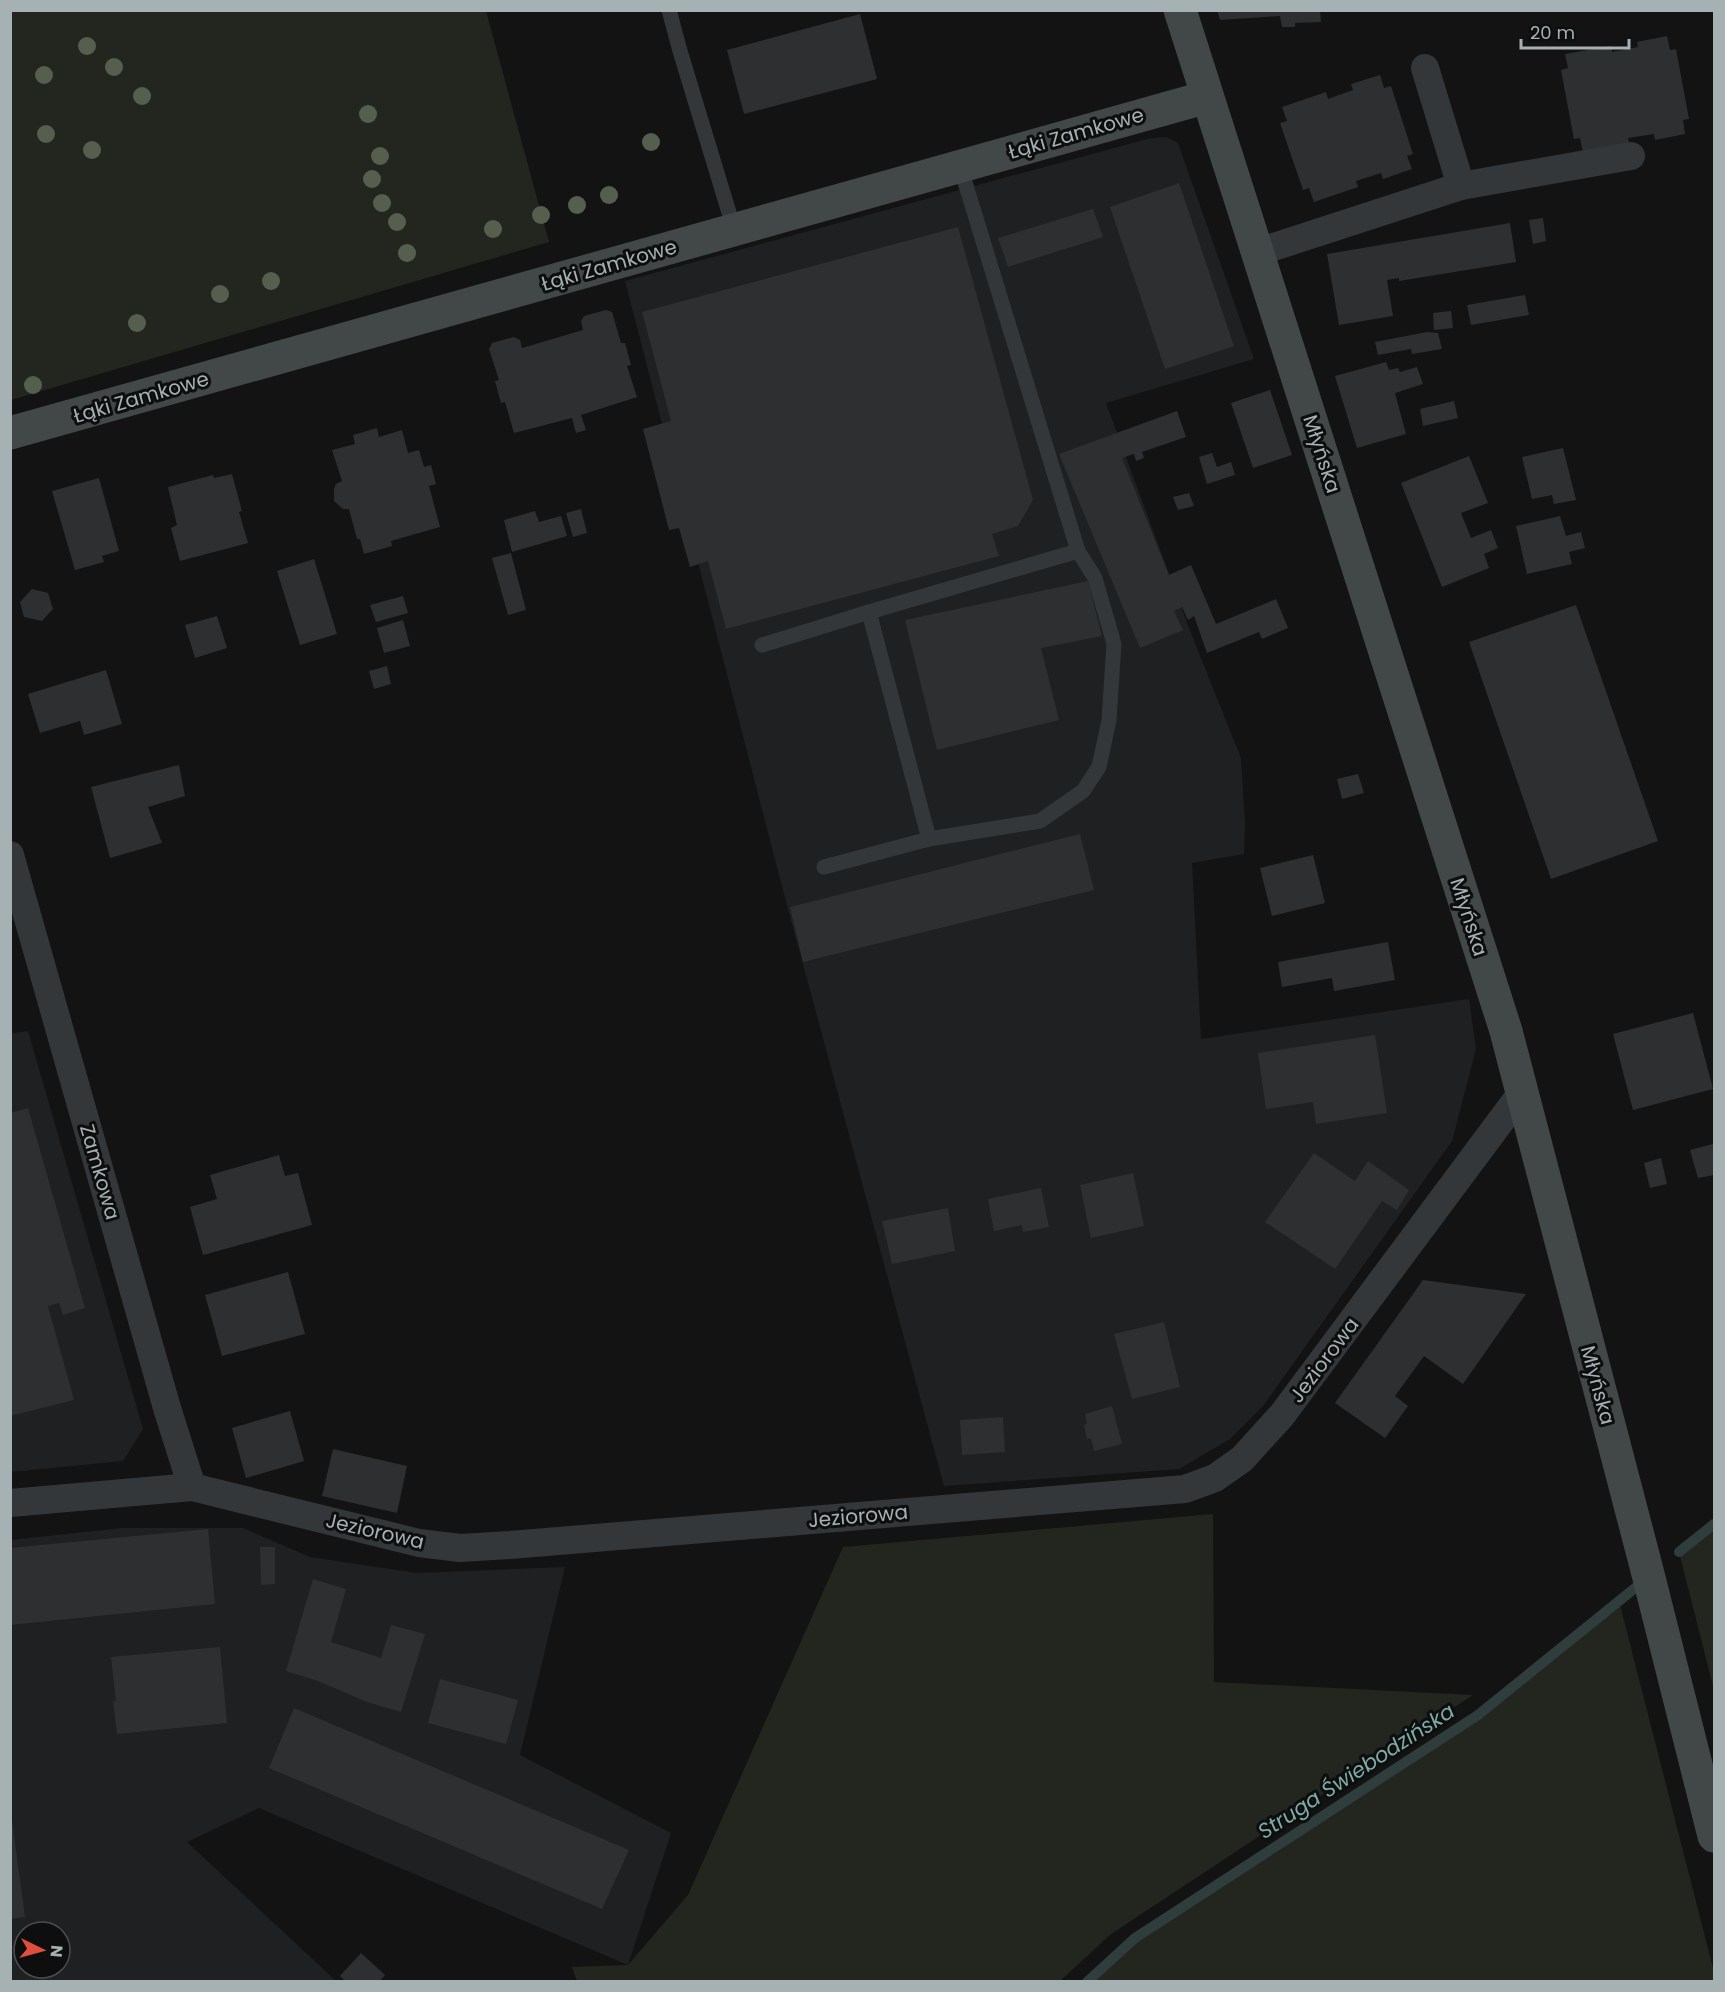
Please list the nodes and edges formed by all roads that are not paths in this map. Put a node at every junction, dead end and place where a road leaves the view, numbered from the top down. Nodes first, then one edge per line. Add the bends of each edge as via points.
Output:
1 (669, 10) edge
2 (1180, 10) edge
3 (1425, 68) dead end
4 (1206, 97) junction
5 (1631, 156) dead end
6 (960, 166) junction
7 (1461, 186) junction
8 (734, 229) junction
9 (1258, 252) junction
10 (10, 433) edge
11 (1078, 551) junction
12 (870, 612) junction
13 (762, 645) dead end
14 (929, 838) junction
15 (10, 855) edge
16 (824, 867) dead end
17 (1522, 1091) junction
18 (192, 1487) junction
19 (10, 1503) edge
20 (1714, 1836) edge

1 - 8 lane
2 - 4 street, Młyńska
3 - 7 street
4 - 6 street, Łąki Zamkowe
4 - 9 street, Młyńska
5 - 7 street
6 - 8 street, Łąki Zamkowe
6 - 11 lane
7 - 9 street
8 - 10 street, Łąki Zamkowe
9 - 17 street, Młyńska
11 - 12 lane
11 - 14 lane via 1095,578 1114,644 1109,720 1099,767 1083,791 1040,821
12 - 13 lane
12 - 14 lane
14 - 16 lane
15 - 18 street, Zamkowa
17 - 18 street, Jeziorowa via 1282,1415 1242,1460 1215,1478 1185,1489 460,1548 419,1543
17 - 20 street, Młyńska
18 - 19 street, Jeziorowa

